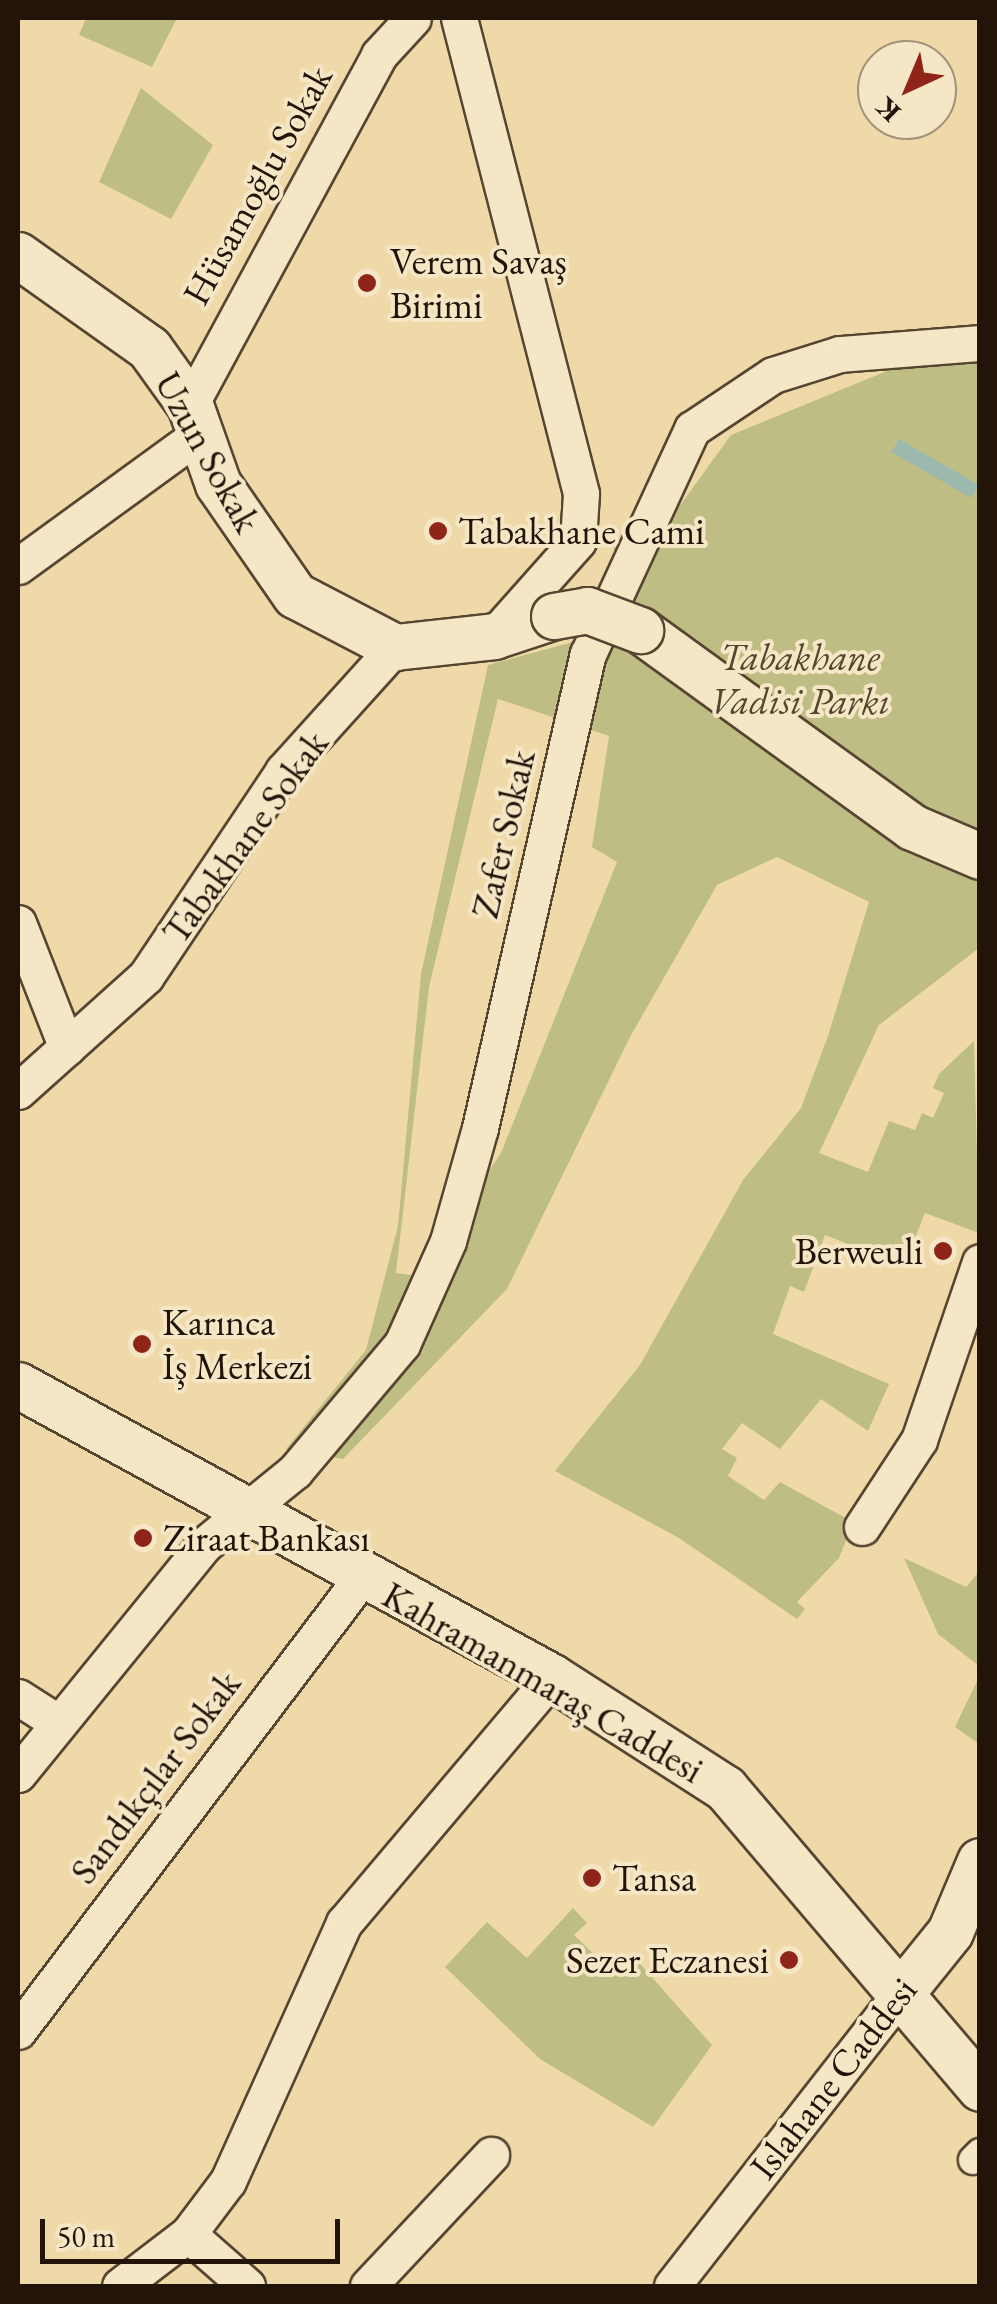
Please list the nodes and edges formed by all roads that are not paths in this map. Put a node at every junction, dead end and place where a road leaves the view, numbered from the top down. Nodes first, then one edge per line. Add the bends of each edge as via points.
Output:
1 (459, 18) edge
2 (409, 19) edge
3 (18, 255) edge
4 (980, 343) edge
5 (195, 419) junction
6 (18, 566) edge
7 (494, 636) junction
8 (395, 647) junction
9 (980, 856) edge
10 (18, 923) edge
11 (67, 1048) junction
12 (18, 1091) edge
13 (980, 1262) edge
14 (969, 1324) edge
15 (18, 1384) edge
16 (248, 1512) junction
17 (862, 1527) dead end
18 (362, 1576) junction
19 (552, 1677) junction
20 (18, 1697) edge
21 (57, 1722) junction
22 (18, 1774) edge
23 (980, 1861) edge
24 (904, 1989) junction
25 (18, 2031) edge
26 (980, 2088) edge
27 (491, 2156) dead end
28 (188, 2234) junction
29 (120, 2286) edge
30 (247, 2286) edge
31 (368, 2286) edge
32 (672, 2286) edge

1 - 7 street via 581,494 578,542
2 - 5 street, Hüsamoğlu Sokak via 379,55
3 - 5 street, Uzun Sokak via 149,348
4 - 16 street, Zafer Sokak via 840,354 773,376 692,429 670,462 588,654 448,1241 402,1344 346,1418
5 - 6 street
5 - 8 street, Uzun Sokak via 218,484 295,595
7 - 8 street
7 - 9 street, bridge via 546,619 620,616 912,826
8 - 11 street, Tabakhane Sokak via 283,772 146,976
10 - 11 street
11 - 12 street, Tabakhane Sokak
13 - 14 street
14 - 17 street via 918,1440
15 - 16 street, Kahramanmaraş Caddesi
16 - 18 street, Kahramanmaraş Caddesi
16 - 21 street, Zafer Sokak via 204,1546
18 - 19 street, Kahramanmaraş Caddesi
18 - 25 street, Sandıkçılar Sokak
19 - 24 street, Kahramanmaraş Caddesi via 725,1788
19 - 28 street via 344,1923 228,2180
20 - 21 street
21 - 22 street, Zafer Sokak
23 - 24 street, Islahane Caddesi via 950,1932
24 - 26 street, Kahramanmaraş Caddesi
24 - 32 street, Islahane Caddesi
27 - 31 street
28 - 29 street
28 - 30 street

